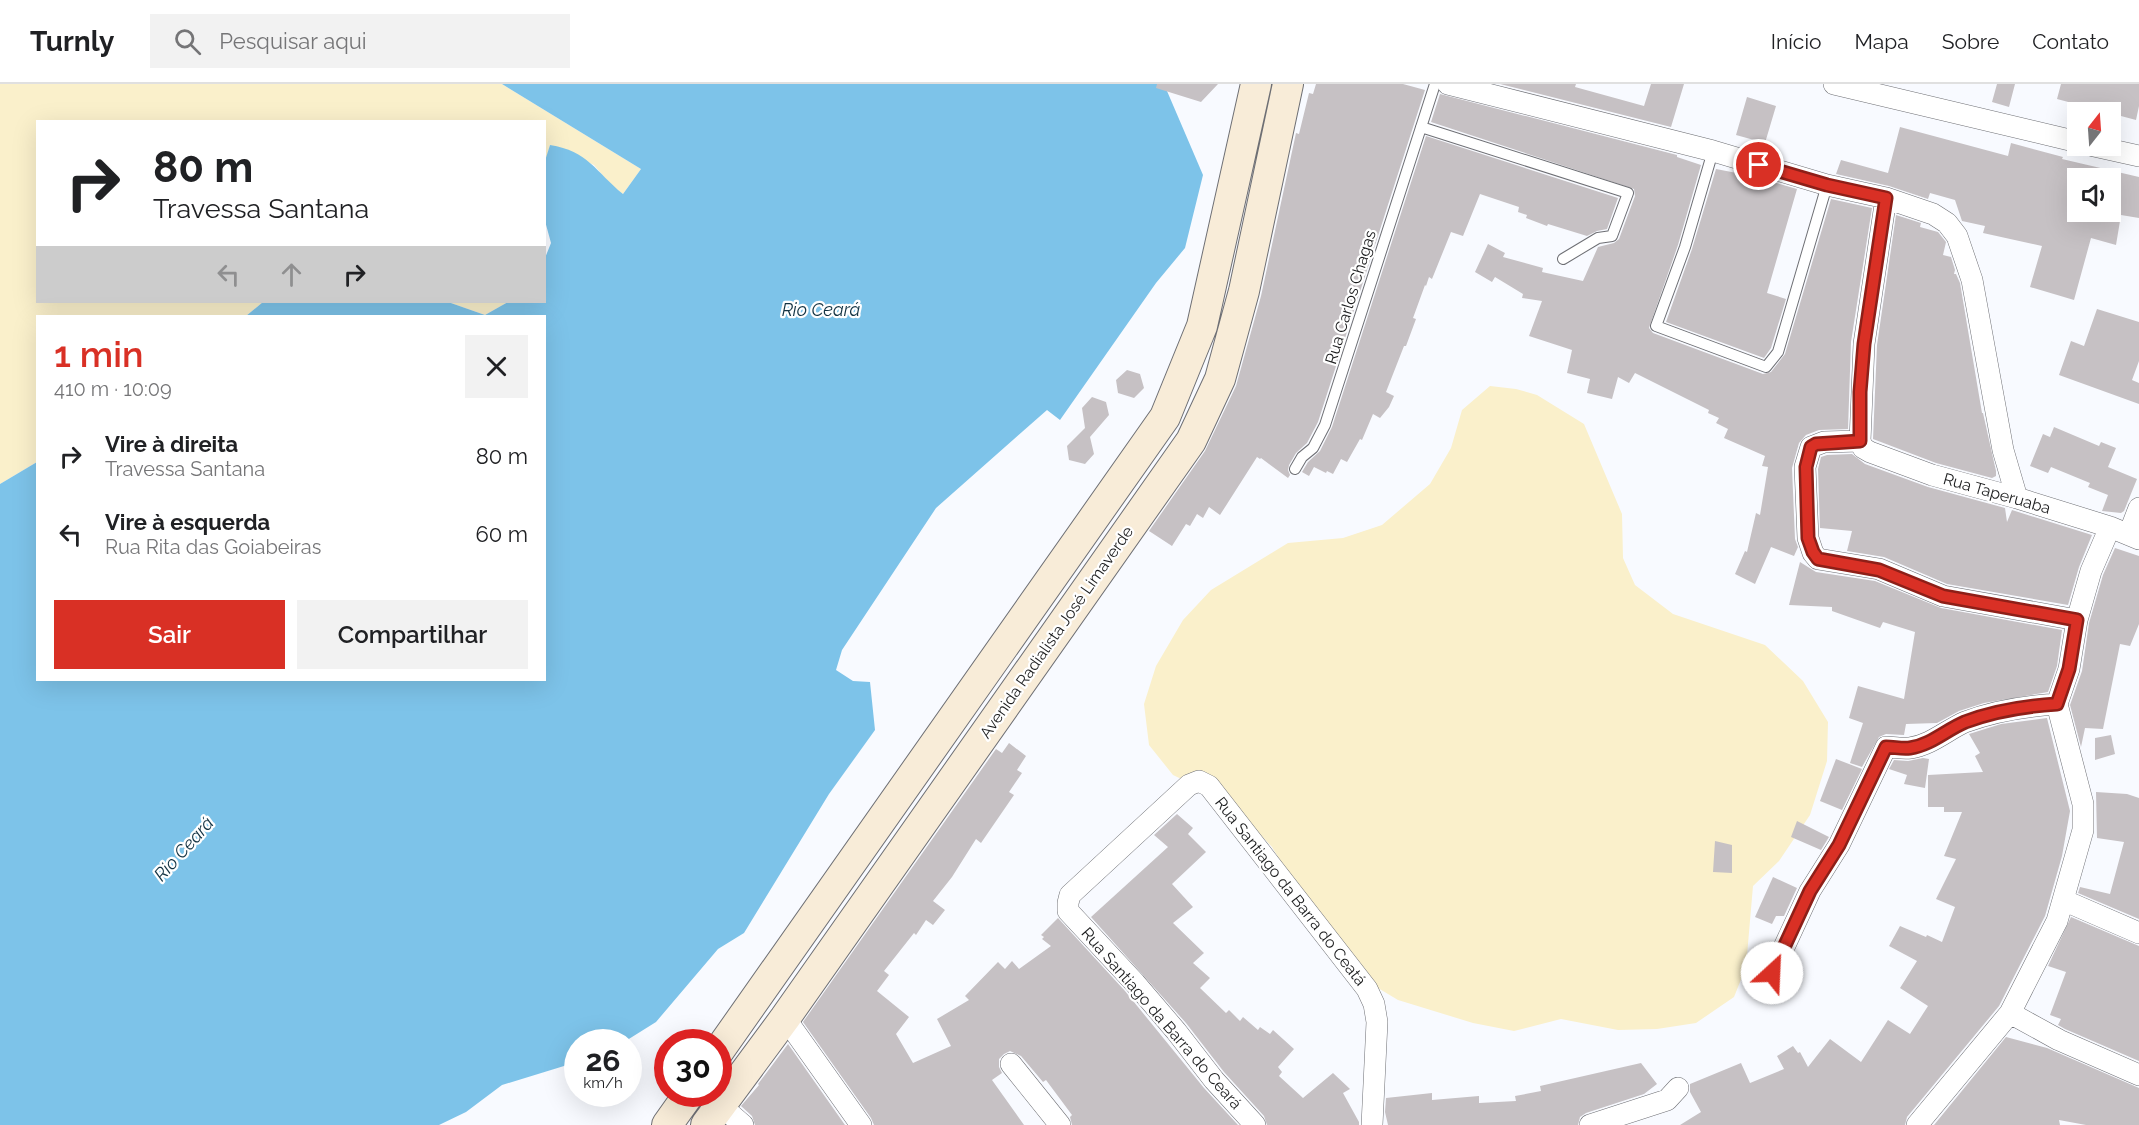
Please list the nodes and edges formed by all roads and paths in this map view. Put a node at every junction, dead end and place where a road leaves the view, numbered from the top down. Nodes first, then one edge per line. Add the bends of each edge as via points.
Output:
1 (1256, 84) edge
2 (1288, 84) edge
3 (1435, 84) edge
4 (1448, 84) edge
5 (1834, 84) edge
6 (1421, 127) junction
7 (2067, 139) edge
8 (1713, 151) junction
9 (2121, 152) edge
10 (2139, 156) edge
11 (1827, 185) junction
12 (1886, 198) junction
13 (1563, 258) dead end
14 (1860, 441) junction
15 (1295, 469) dead end
16 (2017, 498) junction
17 (2139, 508) edge
18 (2126, 534) edge
19 (2077, 620) junction
20 (2057, 704) junction
21 (951, 723) junction
22 (977, 743) junction
23 (921, 764) junction
24 (948, 785) junction
25 (2063, 900) junction
26 (1068, 911) joint
27 (2139, 933) edge
28 (1772, 973) dead end
29 (2010, 1013) junction
30 (785, 1018) junction
31 (732, 1032) edge
32 (1011, 1064) dead end
33 (2139, 1076) edge
34 (1678, 1088) dead end
35 (680, 1107) edge
36 (713, 1115) edge
37 (667, 1125) edge
38 (743, 1125) edge
39 (861, 1125) edge
40 (1060, 1125) edge
41 (1255, 1125) edge
42 (1372, 1125) edge
43 (1590, 1125) edge
44 (1917, 1125) edge

1 - 21 main road, Avenida Radialista José Limaverde via 1202,326 1165,417
2 - 22 main road, Avenida Radialista José Limaverde via 1244,291 1220,379 1191,441
3 - 6 lane, Rua Carlos Chagas
4 - 8 street
5 - 7 street
6 - 13 lane via 1628,193 1612,237 1598,238
6 - 15 lane, Rua Carlos Chagas via 1325,425
8 - 11 street
8 - 11 lane via 1685,247 1656,326 1766,367 1778,352
9 - 10 street
11 - 12 street
12 - 14 street via 1864,344
12 - 16 street via 1933,214 1958,236 1972,280 2003,450
14 - 16 street, Rua Taperuaba via 1870,452 1920,471
14 - 19 street via 1811,447 1806,467 1808,538 1818,559 1879,570 1943,596
16 - 18 street, Rua Taperuaba
17 - 18 street
18 - 19 street via 2091,571
19 - 20 street via 2069,669
20 - 25 street via 2083,804 2083,830
20 - 28 street via 2030,706 1965,722 1910,748 1886,747 1839,845 1810,891
21 - 22 main road
21 - 23 main road, Avenida Radialista José Limaverde
22 - 24 main road, Avenida Radialista José Limaverde
23 - 24 main road
23 - 31 main road, Avenida Radialista José Limaverde
24 - 30 main road, Avenida Radialista José Limaverde
25 - 27 street
25 - 29 street via 2057,921
26 - 41 street, Rua Santiago da Barra do Ceará via 1135,983
26 - 42 street, Rua Santiago da Barra do Ceatá via 1070,895 1189,785 1199,781 1209,786 1367,989 1377,1022
29 - 33 street
29 - 44 street
30 - 36 main road, Avenida Radialista José Limaverde
30 - 39 street
32 - 40 street
34 - 43 street via 1667,1100
35 - 37 main road
36 - 38 street

